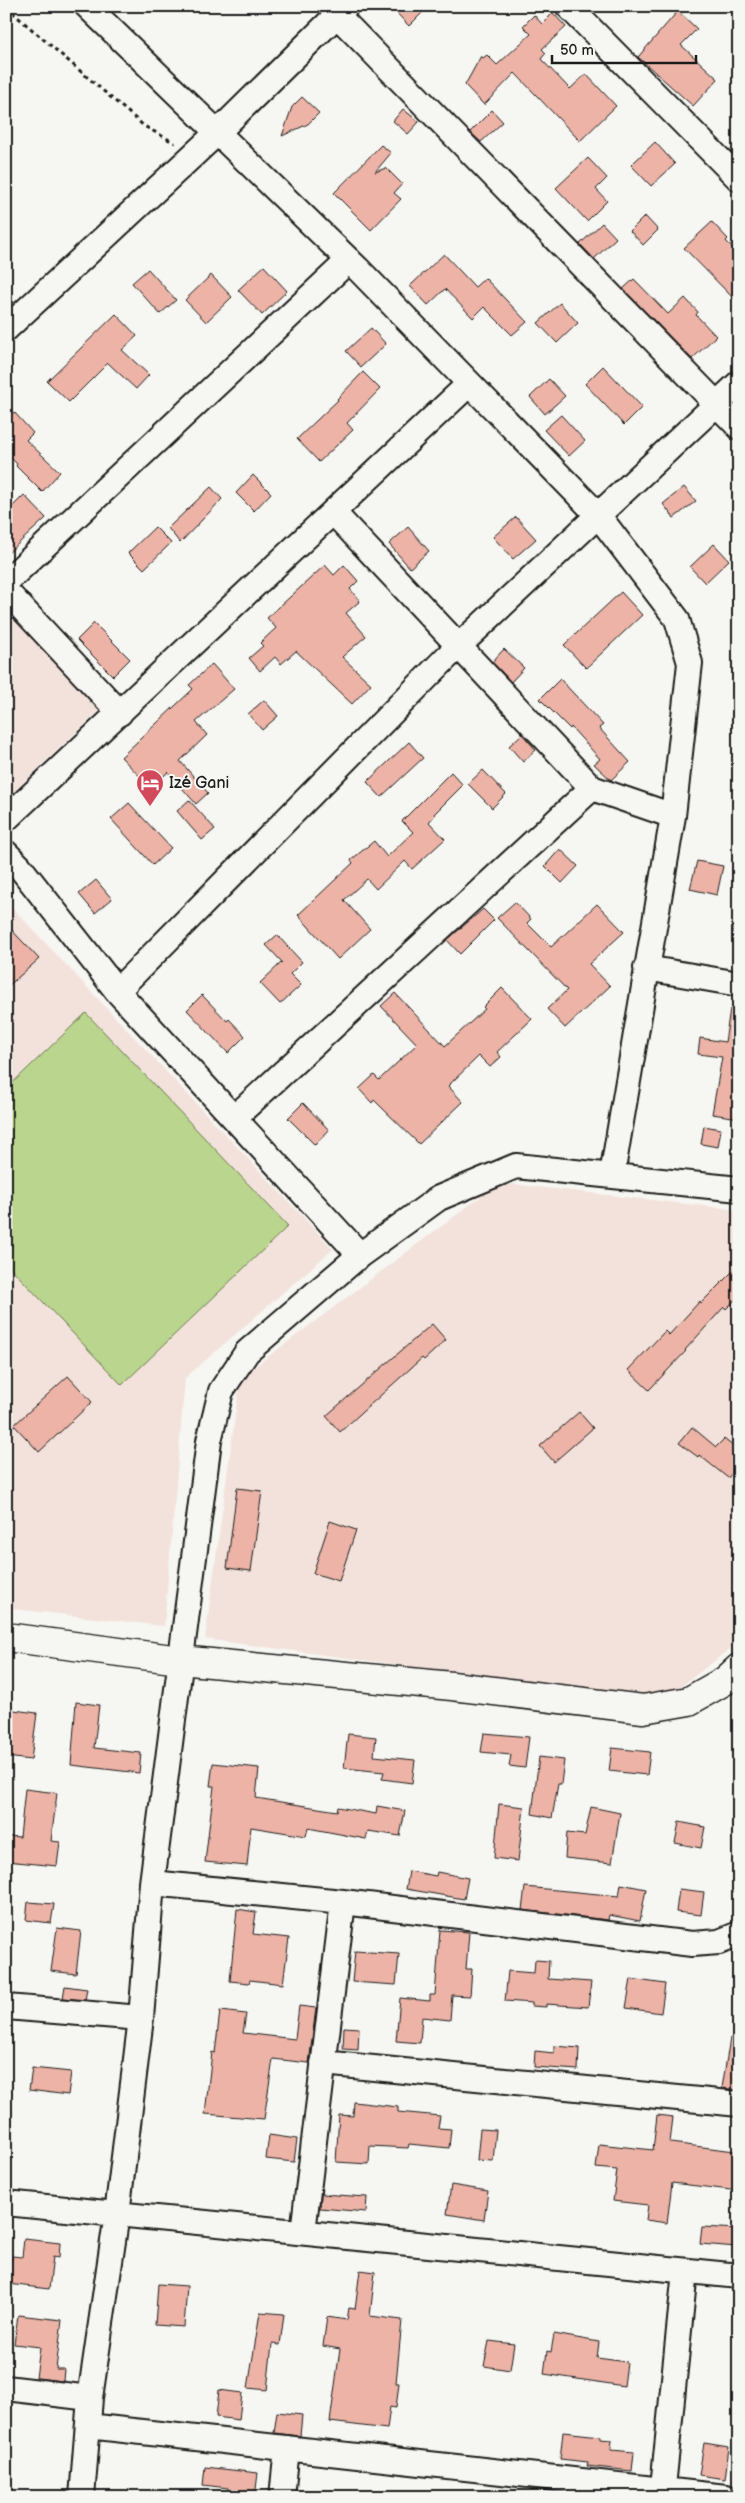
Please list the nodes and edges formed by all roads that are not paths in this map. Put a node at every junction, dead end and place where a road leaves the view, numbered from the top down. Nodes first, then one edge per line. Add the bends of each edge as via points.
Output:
1 (87, 6) edge
2 (568, 6) edge
3 (342, 11) edge
4 (217, 133) junction
5 (739, 179) edge
6 (349, 260) junction
7 (6, 328) edge
8 (739, 383) edge
9 (469, 384) junction
10 (716, 404) junction
11 (739, 427) edge
12 (333, 512) junction
13 (598, 515) junction
14 (6, 582) edge
15 (6, 591) edge
16 (459, 646) junction
17 (120, 712) junction
18 (592, 788) junction
19 (673, 816) junction
20 (6, 819) edge
21 (6, 853) edge
22 (646, 968) junction
23 (739, 984) edge
24 (117, 991) junction
25 (234, 1118) junction
26 (612, 1175) junction
27 (739, 1189) edge
28 (360, 1255) junction
29 (6, 1637) edge
30 (180, 1660) junction
31 (739, 1668) edge
32 (152, 1883) junction
33 (343, 1902) junction
34 (739, 1934) edge
35 (6, 2007) edge
36 (141, 2018) junction
37 (323, 2063) junction
38 (739, 2104) edge
39 (6, 2203) edge
40 (117, 2214) junction
41 (303, 2232) junction
42 (685, 2271) junction
43 (739, 2276) edge
44 (6, 2388) edge
45 (90, 2398) junction
46 (88, 2426) junction
47 (287, 2448) junction
48 (663, 2494) edge
49 (82, 2497) edge
50 (282, 2497) edge
51 (726, 2497) edge

1 - 4 street
2 - 5 street
3 - 4 street
3 - 10 street
4 - 6 street
4 - 7 street
6 - 9 street
6 - 14 street
8 - 10 street
9 - 12 street
9 - 13 street
10 - 11 street
10 - 13 street
12 - 16 street
12 - 17 street
13 - 16 street
13 - 19 street via 677,619 690,663
15 - 17 street
16 - 18 street
16 - 24 street
17 - 20 street
18 - 19 street
18 - 25 street
19 - 22 street
21 - 24 street
22 - 23 street
22 - 26 street
24 - 25 street
25 - 28 street
26 - 27 street
26 - 28 street via 516,1166 439,1198
28 - 30 street via 247,1352 221,1391 209,1441
29 - 30 street
30 - 31 street via 452,1686 643,1709 688,1700 726,1680
30 - 32 street
32 - 33 street
32 - 36 street
33 - 34 street via 692,1944 719,1942
33 - 37 street
35 - 36 street
36 - 40 street
37 - 38 street
37 - 41 street
39 - 40 street
40 - 41 street
40 - 45 street
41 - 42 street
42 - 43 street
42 - 48 street
44 - 45 street
45 - 46 street
46 - 47 street
46 - 49 street
47 - 48 street
47 - 50 street
48 - 51 street

